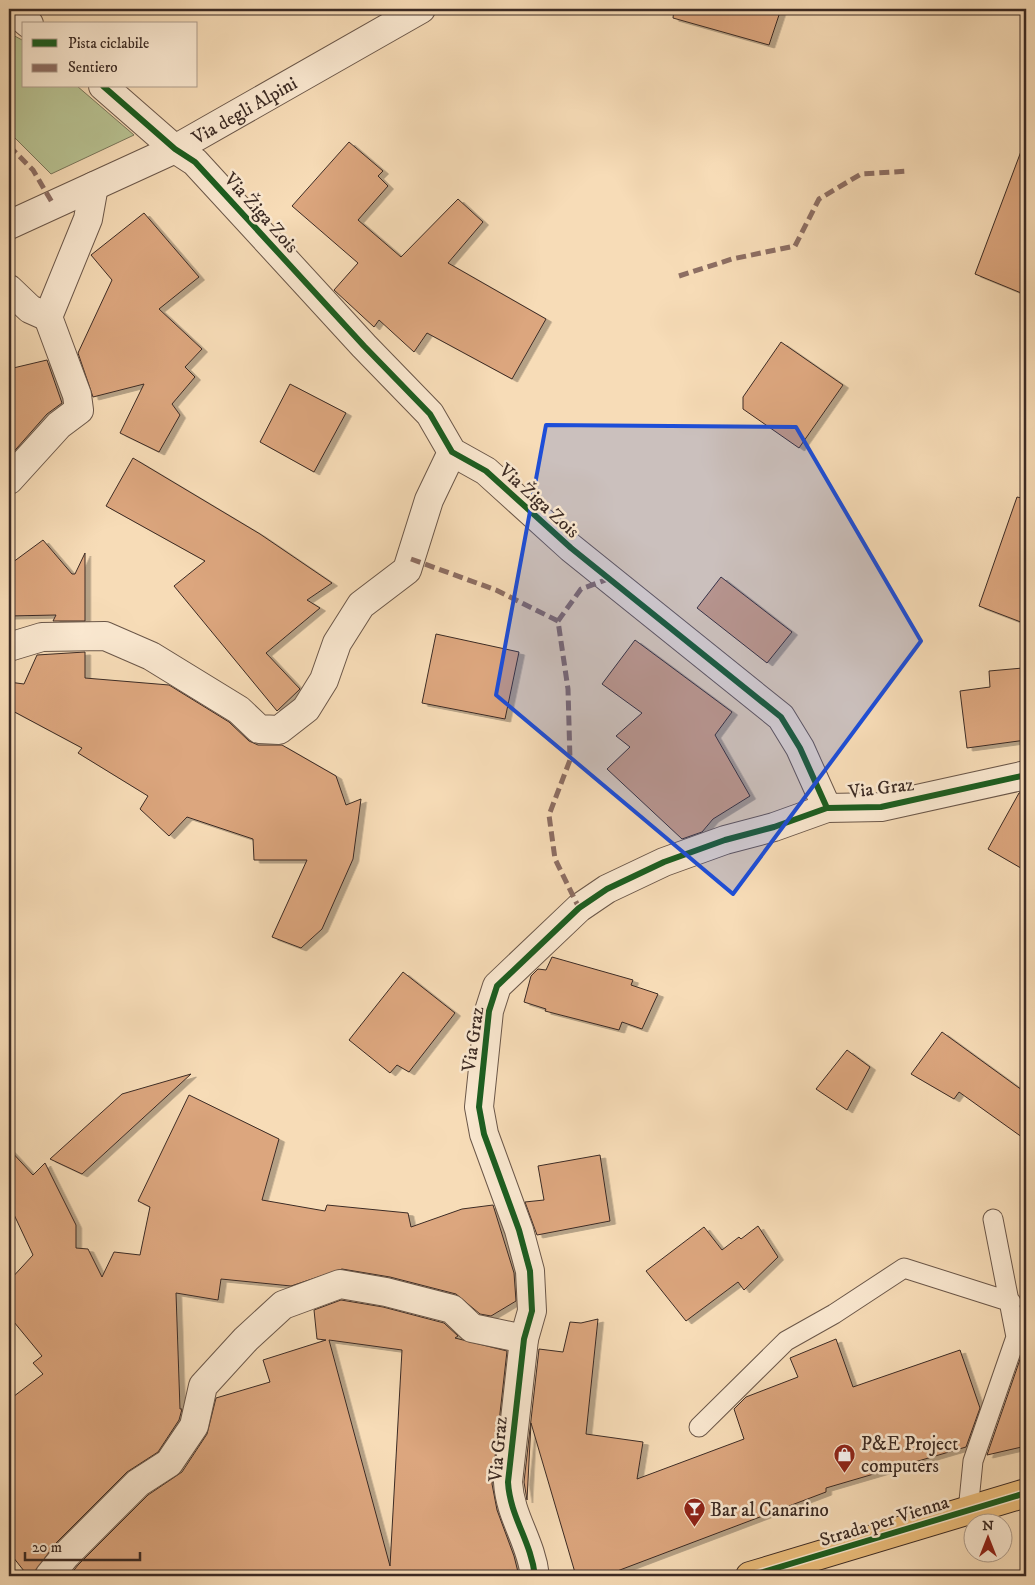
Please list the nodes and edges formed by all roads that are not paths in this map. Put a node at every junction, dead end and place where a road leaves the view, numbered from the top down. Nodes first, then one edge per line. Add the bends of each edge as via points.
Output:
1 (11, 9) edge
2 (421, 9) edge
3 (27, 22) edge
4 (105, 88) edge
5 (175, 149) junction
6 (94, 186) junction
7 (9, 225) edge
8 (9, 289) edge
9 (48, 317) junction
10 (452, 452) junction
11 (9, 480) edge
12 (9, 647) edge
13 (1026, 775) edge
14 (827, 808) junction
15 (993, 1219) dead end
16 (1011, 1302) junction
17 (524, 1339) junction
18 (698, 1427) dead end
19 (1026, 1493) edge
20 (968, 1511) junction
21 (49, 1576) edge
22 (535, 1576) edge
23 (750, 1576) edge

1 - 3 street
2 - 5 street, Via degli Alpini
4 - 5 street, Via Žiga Zois
5 - 6 street, Via degli Alpini
5 - 10 street, Via Žiga Zois via 196,162 430,414
6 - 7 street, Via degli Alpini
6 - 9 street via 88,219
8 - 9 street via 30,309
9 - 11 street via 79,410 59,426
10 - 12 street via 429,500 407,570 361,605 337,643 324,680 306,709 279,730 259,729 239,710 151,656 105,636 42,638
10 - 14 street, Via Žiga Zois via 486,471 571,548 781,717 800,748
13 - 14 street, Via Graz via 881,806
14 - 17 street, Via Graz via 664,862 606,889 579,908 497,986 489,1011 479,1107 484,1134 519,1230 530,1271 532,1311
15 - 16 lane
16 - 18 lane via 904,1268 786,1341
16 - 20 lane via 1016,1337 973,1461
17 - 21 street via 472,1328 452,1308 340,1284 283,1305 203,1386 194,1426 169,1463 138,1483
17 - 22 street, Via Graz via 508,1482 509,1500 533,1557
19 - 20 main road, Strada per Vienna
20 - 23 main road, Strada per Vienna

